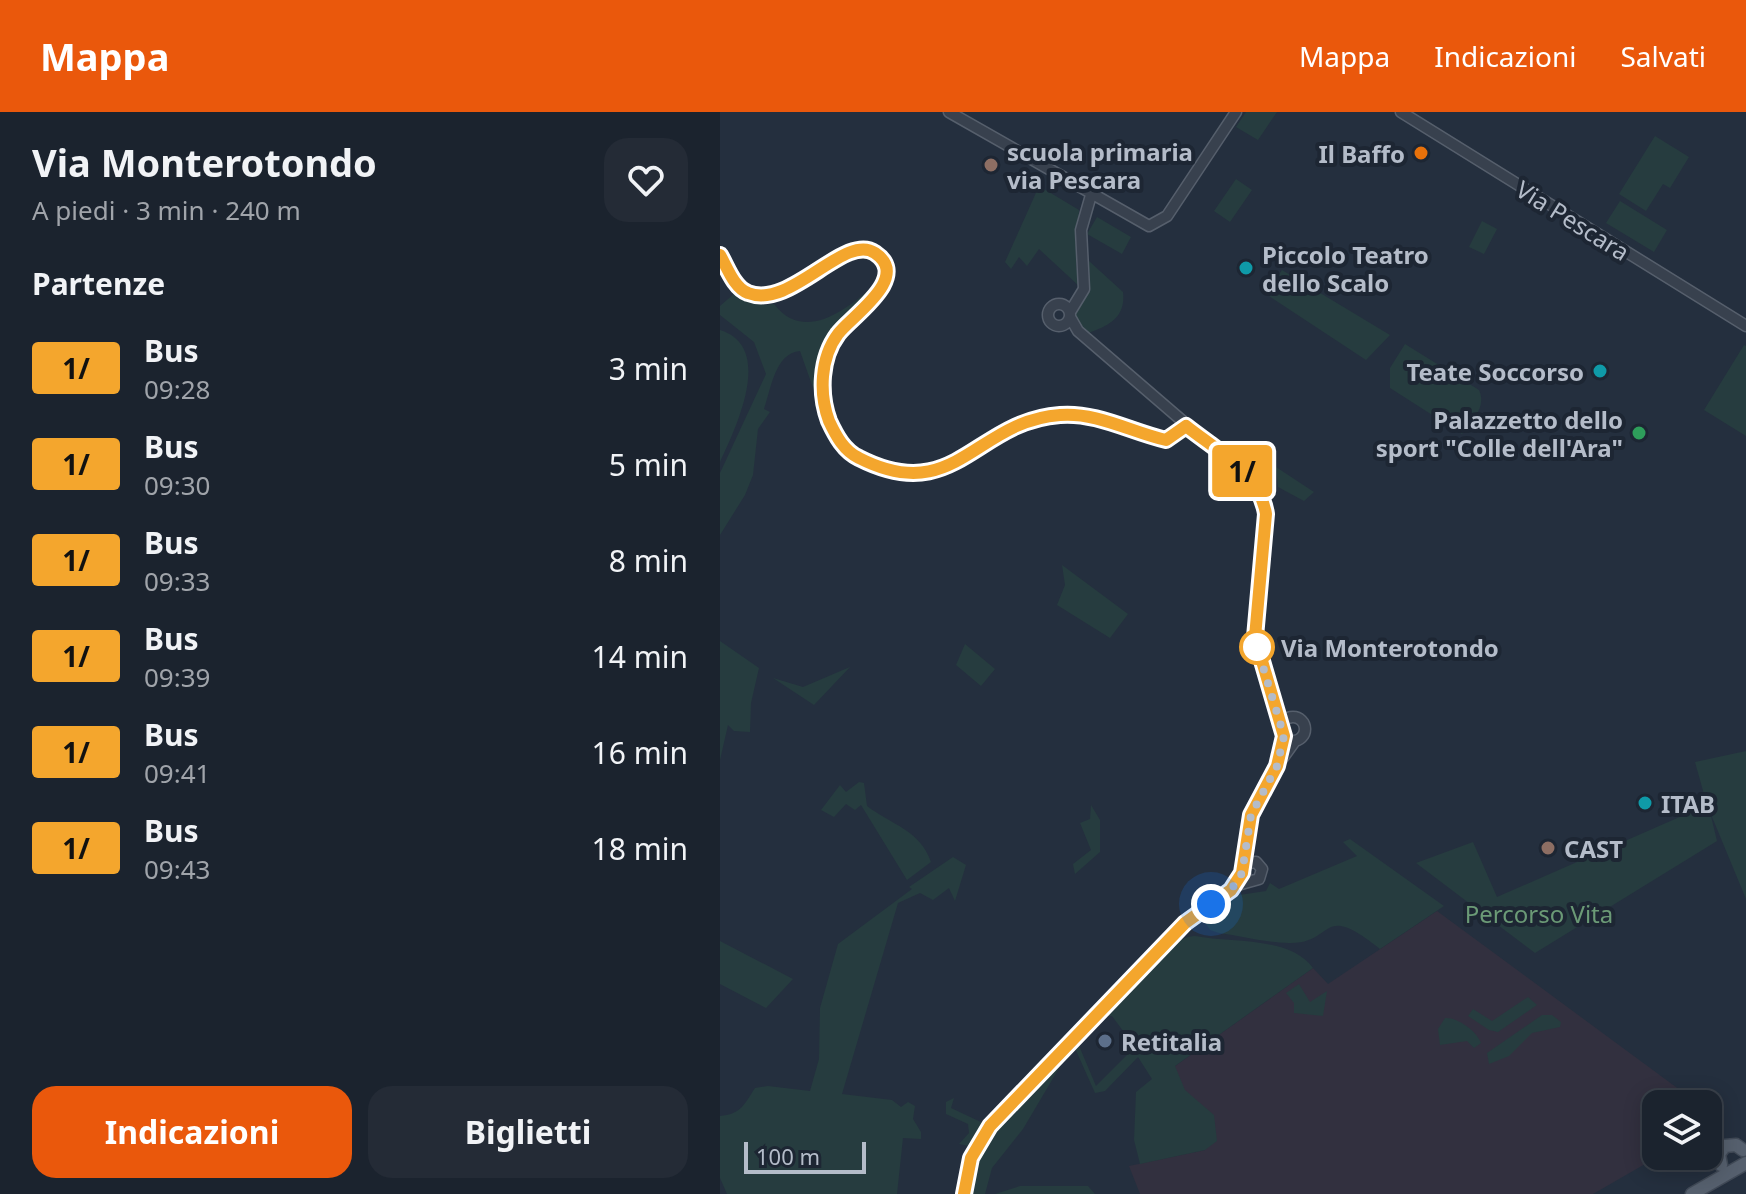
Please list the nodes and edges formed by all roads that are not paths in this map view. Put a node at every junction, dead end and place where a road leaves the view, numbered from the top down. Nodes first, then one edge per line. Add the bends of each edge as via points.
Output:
1 (949, 112) edge
2 (1236, 112) edge
3 (1401, 112) edge
4 (1091, 195) junction
5 (1079, 298) junction
6 (1060, 304) junction
7 (1070, 314) junction
8 (1060, 326) junction
9 (1746, 326) edge
10 (1078, 331) junction
11 (1246, 849) junction
12 (1256, 862) junction
13 (1245, 873) junction
14 (1739, 1161) edge
15 (964, 1194) edge
16 (1692, 1194) edge

1 - 4 street
2 - 4 street via 1160,222 1144,225
3 - 9 street, Via Pescara
4 - 5 street via 1081,230 1084,287
5 - 6 street
5 - 7 street
6 - 7 street
6 - 8 street via 1052,306 1048,316
7 - 8 street
7 - 10 street
8 - 10 street
10 - 11 street via 1258,486 1266,514 1255,637 1288,730 1277,766 1251,815
11 - 12 street
11 - 13 street
12 - 13 street
12 - 13 street via 1262,875 1256,881
13 - 15 street via 1185,923 990,1126 971,1158
14 - 16 main road

